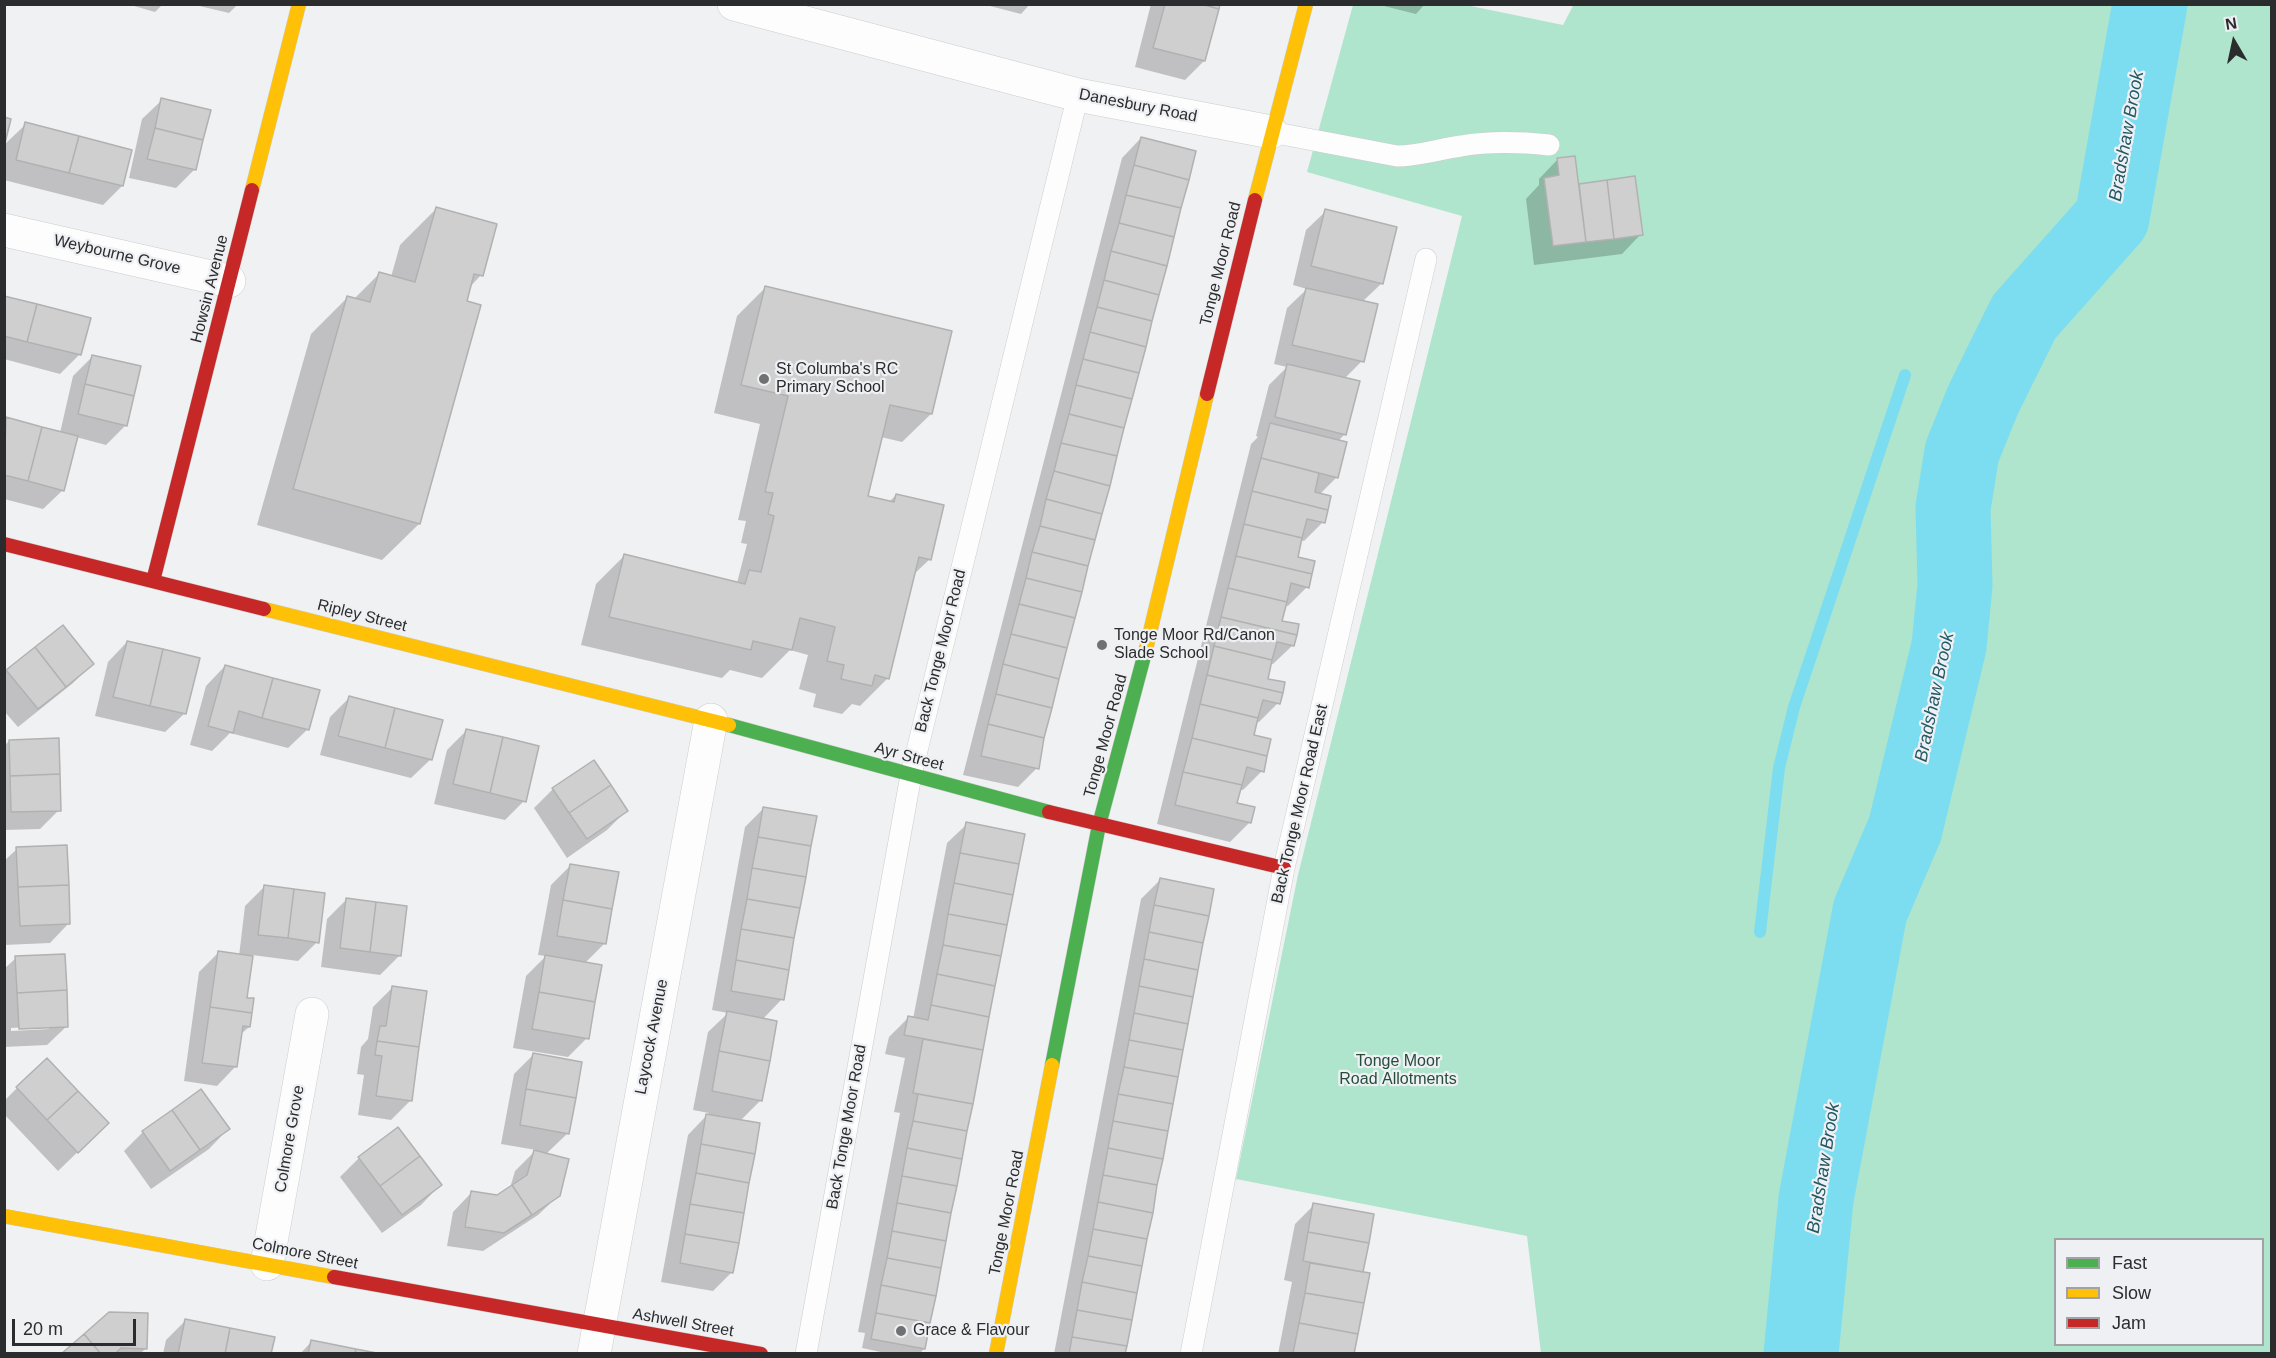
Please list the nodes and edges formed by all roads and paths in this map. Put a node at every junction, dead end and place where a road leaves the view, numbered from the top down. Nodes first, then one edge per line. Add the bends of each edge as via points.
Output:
1 (298, 4) edge
2 (734, 4) edge
3 (1306, 4) edge
4 (1078, 95) junction
5 (1270, 132) junction
6 (1549, 145) dead end
7 (4, 230) edge
8 (1426, 259) dead end
9 (229, 281) junction
10 (4, 544) edge
11 (153, 581) junction
12 (711, 720) junction
13 (911, 775) junction
14 (1099, 825) junction
15 (1284, 868) junction
16 (312, 1014) dead end
17 (4, 1216) edge
18 (267, 1264) junction
19 (596, 1340) edge
20 (761, 1353) edge
21 (806, 1353) edge
22 (996, 1353) edge
23 (1191, 1353) edge

1 - 9 street, Howsin Avenue
2 - 4 street, Danesbury Road
3 - 5 street, Tonge Moor Road
4 - 5 street, Danesbury Road
4 - 13 lane, Back Tonge Moor Road
5 - 6 lane, Danesbury Road via 1397,156 1462,146 1518,142
5 - 14 street, Tonge Moor Road via 1139,676
7 - 9 street, Weybourne Grove
8 - 15 lane, Back Tonge Moor Road East
9 - 11 street, Howsin Avenue
10 - 11 street, Ripley Street
11 - 12 street, Ripley Street
12 - 13 street, Ayr Street
12 - 19 street, Laycock Avenue
13 - 14 street, Ayr Street
13 - 21 lane, Back Tonge Moor Road
14 - 15 street, Ayr Street
14 - 22 street, Tonge Moor Road
15 - 23 lane, Back Tonge Moor Road East
16 - 18 street, Colmore Grove
17 - 18 street, Colmore Street
18 - 19 street, Colmore Street
19 - 20 street, Ashwell Street

